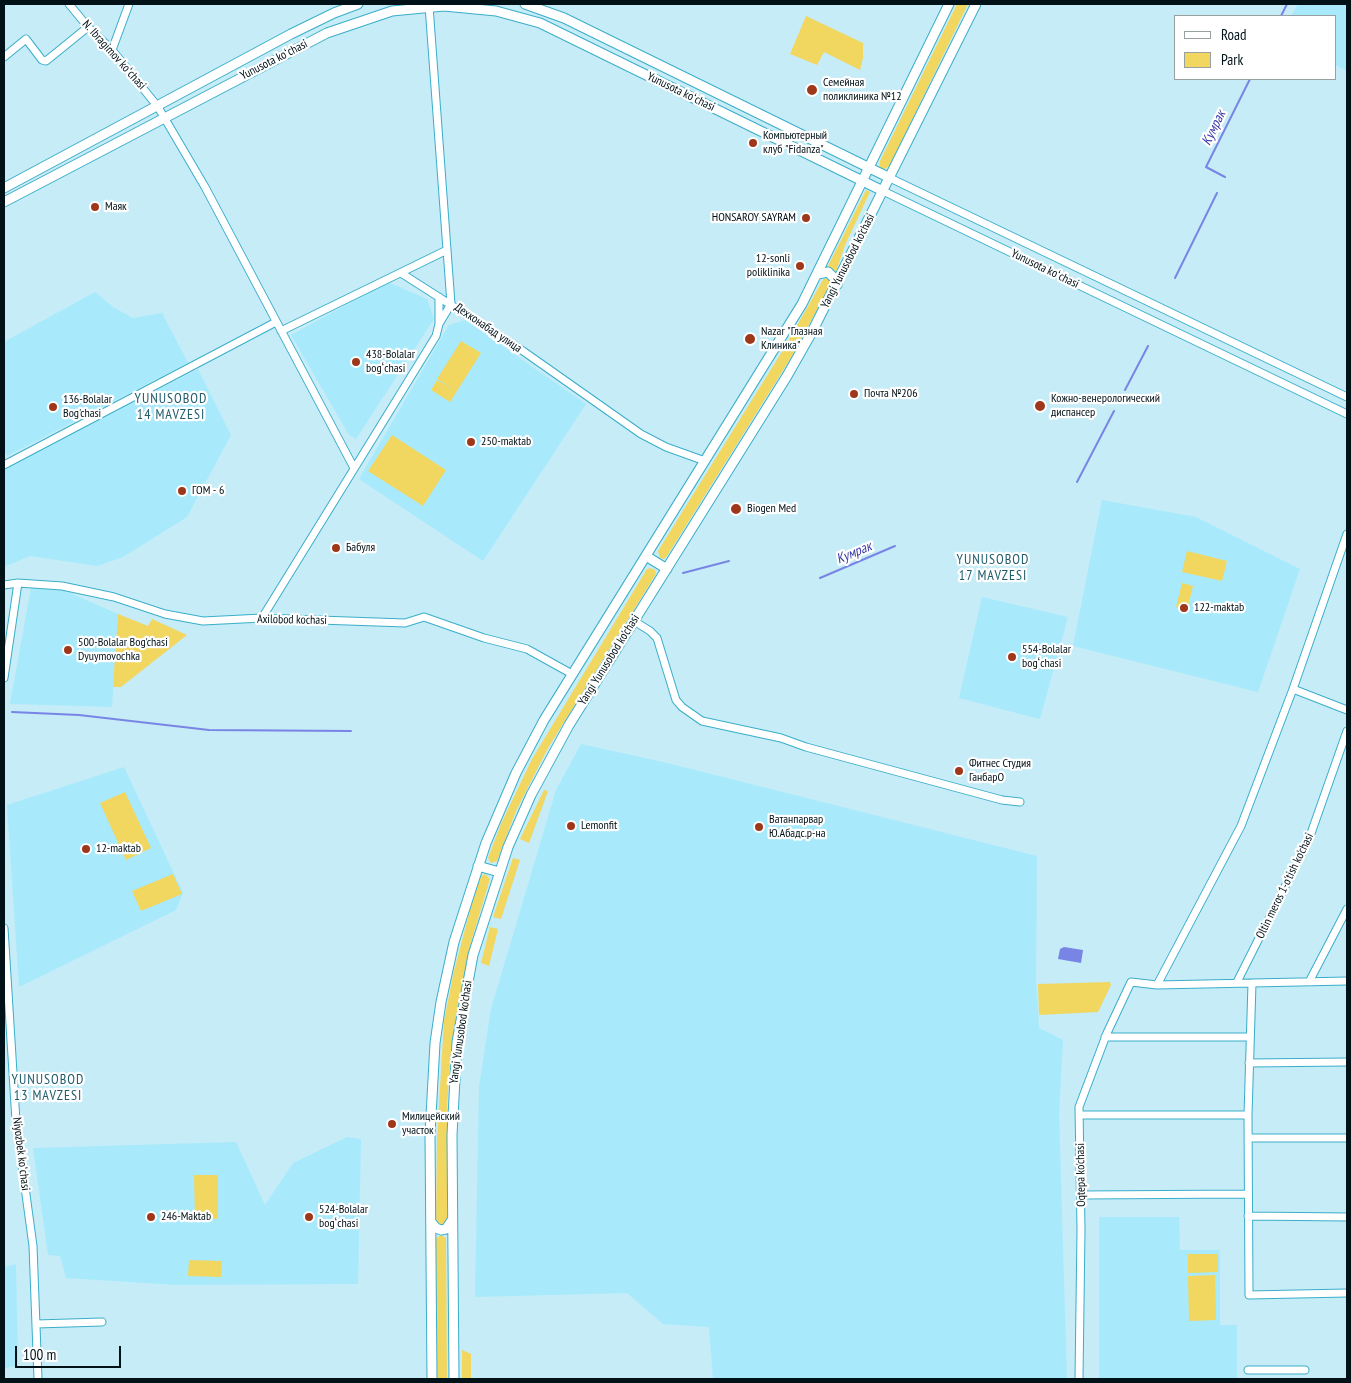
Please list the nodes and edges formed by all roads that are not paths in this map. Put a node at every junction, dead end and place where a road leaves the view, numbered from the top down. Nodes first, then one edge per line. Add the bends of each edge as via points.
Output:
1 (69, 4) edge
2 (129, 4) edge
3 (525, 4) edge
4 (949, 4) edge
5 (976, 4) edge
6 (352, 5) edge
7 (429, 5) edge
8 (444, 5) edge
9 (88, 27) junction
10 (112, 50) junction
11 (4, 57) edge
12 (158, 106) junction
13 (164, 118) junction
14 (869, 168) junction
15 (890, 178) junction
16 (863, 181) junction
17 (4, 188) edge
18 (884, 191) junction
19 (4, 202) edge
20 (447, 250) junction
21 (401, 274) junction
22 (818, 274) junction
23 (837, 285) junction
24 (439, 297) junction
25 (451, 304) junction
26 (276, 322) junction
27 (439, 324) junction
28 (281, 331) junction
29 (1347, 397) edge
30 (1347, 414) edge
31 (705, 461) junction
32 (4, 465) edge
33 (354, 468) junction
34 (1347, 534) edge
35 (646, 556) junction
36 (667, 569) junction
37 (18, 583) junction
38 (4, 585) edge
39 (262, 618) junction
40 (634, 621) junction
41 (572, 674) junction
42 (4, 678) edge
43 (1293, 690) junction
44 (1347, 710) edge
45 (1347, 731) edge
46 (1020, 802) dead end
47 (478, 866) junction
48 (499, 872) junction
49 (1347, 909) edge
50 (4, 928) edge
51 (1347, 981) edge
52 (1237, 982) junction
53 (1309, 982) junction
54 (1252, 983) junction
55 (1157, 985) junction
56 (1249, 1037) junction
57 (1105, 1038) junction
58 (1347, 1062) edge
59 (1249, 1063) junction
60 (1079, 1115) junction
61 (1248, 1115) junction
62 (1249, 1138) junction
63 (1347, 1138) edge
64 (1248, 1194) junction
65 (1081, 1195) junction
66 (1248, 1216) junction
67 (1347, 1217) edge
68 (452, 1220) junction
69 (430, 1222) junction
70 (1347, 1293) edge
71 (102, 1322) dead end
72 (36, 1324) junction
73 (1248, 1370) dead end
74 (1305, 1370) dead end
75 (38, 1379) edge
76 (432, 1379) edge
77 (454, 1379) edge
78 (1079, 1379) edge

1 - 9 street, N. Ibragimov koʻchasi
2 - 10 street
3 - 14 main road, Yunusota koʻchasi via 564,18
4 - 14 main road, Yangi Yunusobod ko'chasi
5 - 15 main road, Yangi Yunusobod ko'chasi
6 - 12 main road, Yunusota koʻchasi via 298,30
7 - 8 main road, Yunusota koʻchasi
7 - 13 main road, Yunusota koʻchasi via 374,16 327,33
7 - 20 street, Дехконабад улица
8 - 16 main road, Yunusota koʻchasi via 496,10 540,23
9 - 10 street, N. Ibragimov koʻchasi
9 - 11 street via 46,61 26,39
10 - 12 street, N. Ibragimov koʻchasi
12 - 13 street, N. Ibragimov koʻchasi
12 - 17 main road, Yunusota koʻchasi
13 - 19 main road, Yunusota koʻchasi
13 - 26 street, N. Ibragimov koʻchasi via 201,180
14 - 15 main road, Yunusota koʻchasi
14 - 16 main road, Yangi Yunusobod ko'chasi
15 - 18 main road, Yangi Yunusobod ko'chasi
15 - 29 street, Yunusota koʻchasi
16 - 18 main road, Yunusota koʻchasi
16 - 22 main road, Yangi Yunusobod ko'chasi
18 - 23 main road, Yangi Yunusobod ko'chasi
18 - 30 street, Yunusota koʻchasi
20 - 21 street
20 - 25 street, Дехконабад улица
21 - 24 street
21 - 28 street
22 - 23 main road via 828,272
22 - 31 main road, Yangi Yunusobod ko'chasi
23 - 36 main road, Yangi Yunusobod ko'chasi via 787,376
24 - 25 street
24 - 27 street
25 - 27 street
25 - 31 street, Дехконабад улица via 641,434
26 - 28 street, N. Ibragimov koʻchasi
26 - 32 street
27 - 33 street via 436,336
28 - 33 street, N. Ibragimov koʻchasi
31 - 35 main road, Yangi Yunusobod ko'chasi
33 - 39 street
34 - 43 street
35 - 36 main road
35 - 41 main road, Yangi Yunusobod ko'chasi
36 - 40 main road, Yangi Yunusobod ko'chasi
37 - 38 street, Axilobod kochasi
37 - 39 street, Axilobod kochasi via 62,586 114,596 165,614 203,621
37 - 42 street
39 - 41 street, Axilobod kochasi via 405,623 424,617 527,649
40 - 46 street via 657,638 676,700 702,721 781,738 1002,800
40 - 48 main road, Yangi Yunusobod ko'chasi via 545,767
41 - 47 main road, Yangi Yunusobod ko'chasi via 516,773
43 - 44 street
43 - 55 street via 1241,826
45 - 52 street, Oltin meros 1-o'tish ko'chasi via 1310,838
47 - 48 main road
47 - 69 main road, Yangi Yunusobod ko'chasi via 454,942 436,1029 430,1112
48 - 68 main road, Yangi Yunusobod ko'chasi via 474,954 458,1034 452,1107
49 - 53 street
50 - 72 street, Niyozbek koʻchasi via 16,1121 33,1246
51 - 53 street
52 - 54 street
52 - 55 street
53 - 54 street
54 - 56 street
55 - 57 street, Oqtepa ko'chasi via 1131,982
56 - 57 street
56 - 59 street
57 - 60 street, Oqtepa ko'chasi via 1079,1106
58 - 59 street
59 - 61 street
60 - 61 street
60 - 65 street, Oqtepa ko'chasi
61 - 62 street
62 - 63 street
62 - 64 street
64 - 65 street
64 - 66 street
65 - 78 street, Oqtepa ko'chasi
66 - 67 street
66 - 70 street via 1249,1295
68 - 69 main road via 446,1229 441,1230
68 - 77 main road, Yangi Yunusobod ko'chasi
69 - 76 main road, Yangi Yunusobod ko'chasi
71 - 72 street
72 - 75 street, Niyozbek koʻchasi
73 - 74 street

